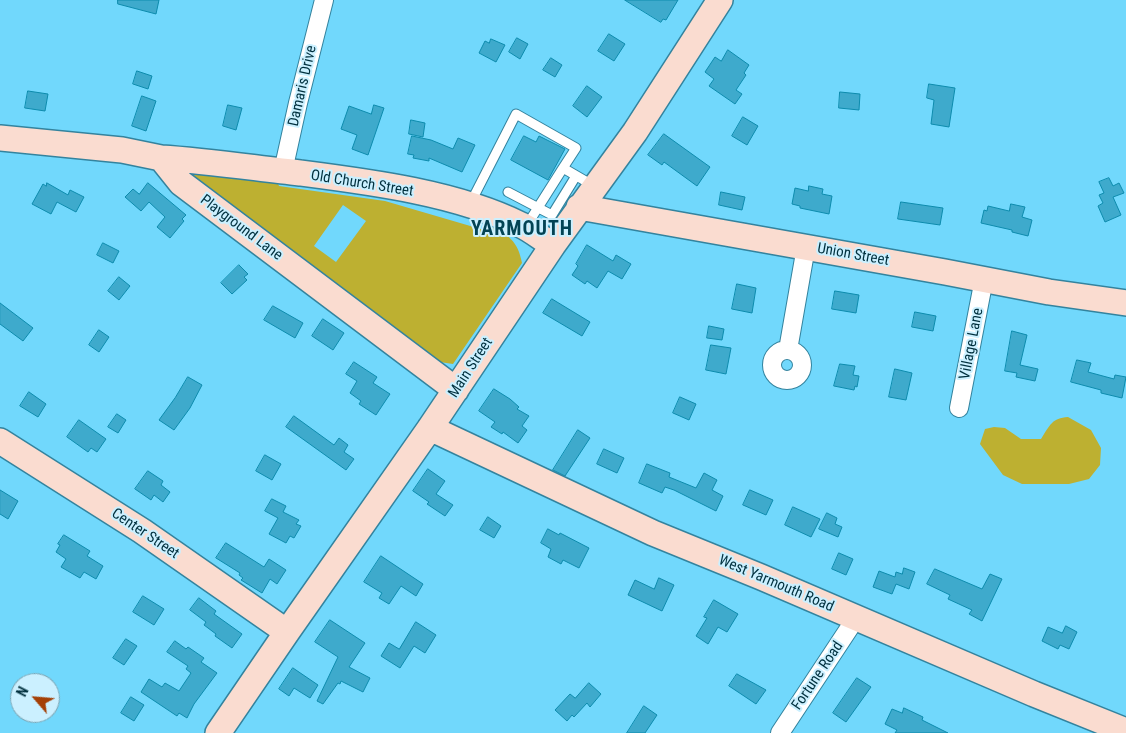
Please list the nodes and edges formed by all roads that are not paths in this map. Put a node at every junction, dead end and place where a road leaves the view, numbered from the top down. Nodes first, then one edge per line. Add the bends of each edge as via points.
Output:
1 (324, 0) edge
2 (720, 0) edge
3 (0, 138) edge
4 (161, 158) junction
5 (563, 168) junction
6 (283, 171) junction
7 (585, 181) junction
8 (508, 192) dead end
9 (470, 205) junction
10 (579, 207) junction
11 (532, 217) junction
12 (553, 245) junction
13 (806, 247) junction
14 (984, 279) junction
15 (1126, 303) edge
16 (788, 350) dead end
17 (456, 390) junction
18 (959, 408) dead end
19 (430, 428) junction
20 (0, 441) edge
21 (856, 618) junction
22 (287, 632) junction
23 (1126, 731) edge
24 (218, 733) edge
25 (780, 733) edge

1 - 6 street, Damaris Drive
2 - 7 main road, Main Street via 635,132
3 - 4 main road via 122,150
4 - 6 main road, Old Church Street
4 - 17 main road, Playground Lane via 181,183
5 - 7 lane
5 - 9 lane via 576,148 516,114
5 - 11 lane
6 - 9 main road, Old Church Street via 408,190
7 - 10 main road, Main Street
7 - 11 lane via 552,215
8 - 11 lane
9 - 11 main road, Old Church Street
10 - 12 main road, Main Street
10 - 13 main road, Union Street
11 - 12 main road, Old Church Street
12 - 17 main road, Main Street
13 - 14 main road, Union Street
13 - 16 street
14 - 15 main road, Union Street
14 - 18 street, Village Lane
17 - 19 main road, Main Street
19 - 21 main road, West Yarmouth Road via 653,533
19 - 22 main road, Main Street
20 - 22 main road, Center Street via 142,531
21 - 23 main road, West Yarmouth Road
21 - 25 street, Fortune Road
22 - 24 main road, Main Street

